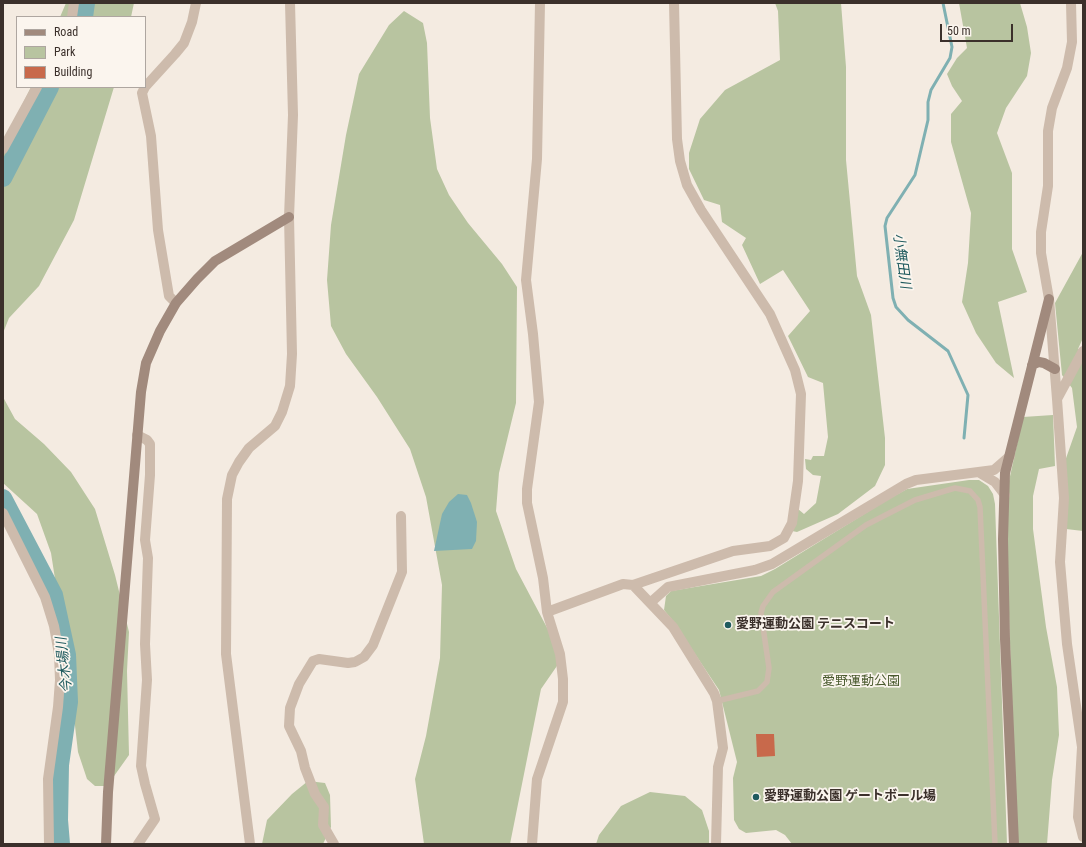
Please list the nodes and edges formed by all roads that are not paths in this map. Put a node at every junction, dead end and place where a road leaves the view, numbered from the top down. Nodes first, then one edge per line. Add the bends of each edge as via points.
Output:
1 (74, 3) edge
2 (196, 3) edge
3 (290, 3) edge
4 (540, 3) edge
5 (674, 3) edge
6 (1071, 3) edge
7 (72, 16) edge
8 (146, 86) edge
9 (36, 88) edge
10 (144, 88) edge
11 (3, 149) edge
12 (289, 217) junction
13 (1049, 299) junction
14 (176, 303) junction
15 (1083, 351) edge
16 (1032, 365) junction
17 (1055, 370) junction
18 (1057, 398) junction
19 (138, 435) junction
20 (1010, 456) junction
21 (980, 473) junction
22 (1005, 495) junction
23 (3, 513) edge
24 (401, 516) dead end
25 (634, 585) junction
26 (650, 603) junction
27 (547, 612) junction
28 (717, 701) junction
29 (1083, 836) edge
30 (49, 844) edge
31 (106, 844) edge
32 (138, 844) edge
33 (250, 844) edge
34 (334, 844) edge
35 (532, 844) edge
36 (716, 844) edge
37 (994, 844) edge
38 (1014, 844) edge

1 - 7 street
2 - 8 street via 184,43
3 - 12 street via 293,116
4 - 27 street via 536,159 526,280 539,402 527,503 543,578
5 - 25 street via 677,139 680,161 687,185 700,210 770,314 795,370 801,394 798,481 792,523 784,538 778,543 733,551
6 - 13 street via 1072,42 1048,130 1048,186 1041,232 1041,253
9 - 11 street
10 - 14 street via 142,93 151,136 158,230 169,296
12 - 14 street via 215,261
12 - 33 street via 292,354 290,386 275,426 249,448 239,462 232,475 227,499 226,654
13 - 16 street
13 - 17 street
14 - 19 street via 146,363
15 - 18 street
16 - 17 street via 1044,363
16 - 20 street
17 - 18 street
18 - 29 street via 1064,498 1060,562 1067,644 1082,747 1078,817
19 - 31 street via 108,792
19 - 32 street via 150,444 145,540 148,558 146,680 141,766 155,819
20 - 21 street via 994,470
20 - 22 street via 1005,473
21 - 22 street via 995,482
21 - 26 street via 916,480 772,564 755,570 668,587
22 - 38 street via 1005,639
23 - 30 street via 45,597 59,654 58,707 48,779
24 - 34 street via 402,572 373,645 364,657 355,662 319,659 313,661 299,684 290,708 289,726 316,794 324,807 323,825
25 - 26 street
25 - 27 street via 623,584
26 - 28 street via 672,627
27 - 35 street via 560,654 563,702 537,778
28 - 36 street via 723,748 718,767
28 - 37 lane via 758,691 767,682 769,668 761,613 773,592 866,525 915,500 955,488 970,491 978,500 980,507

